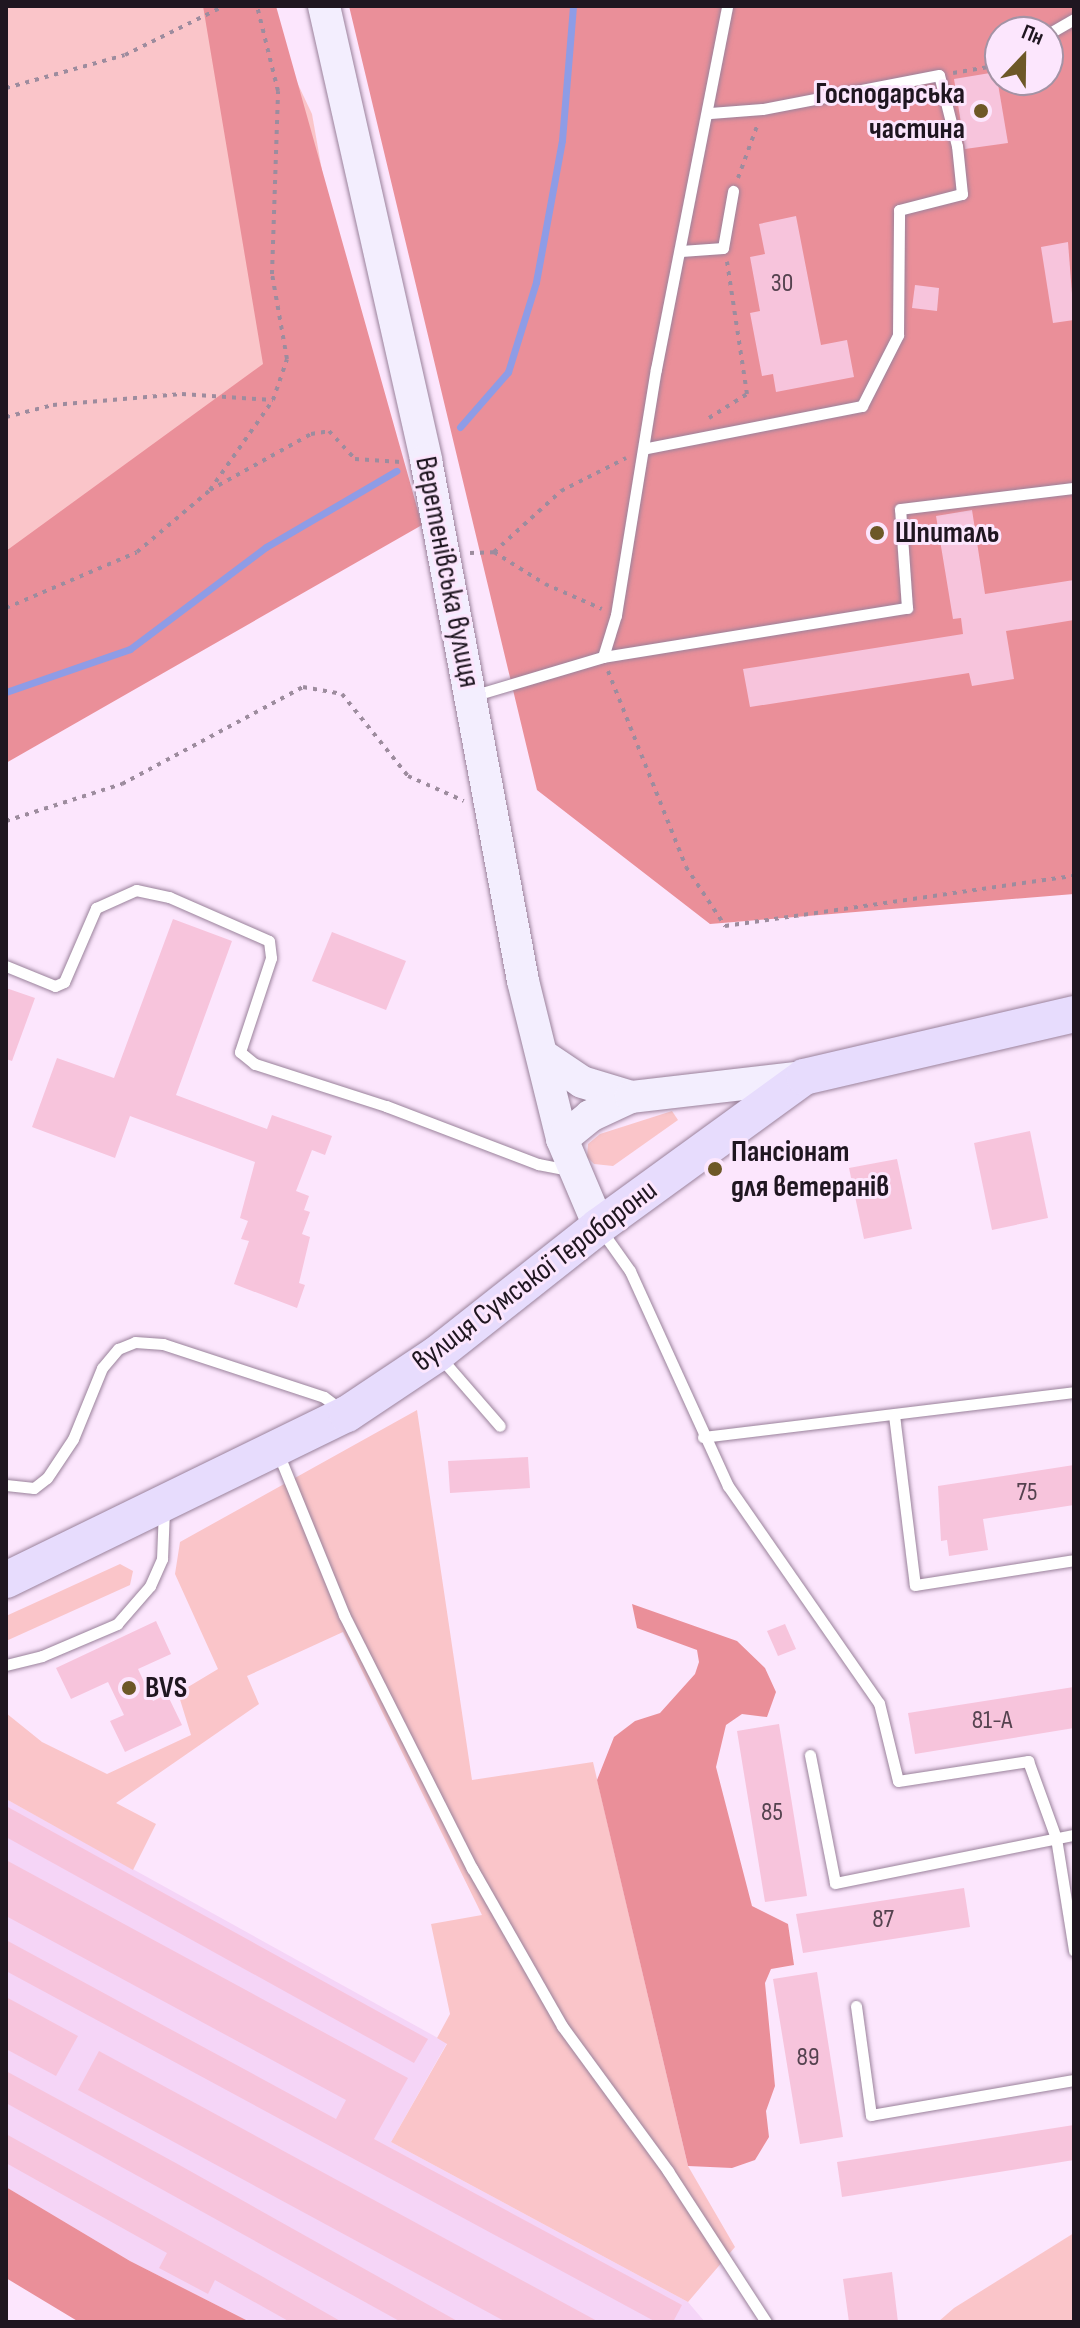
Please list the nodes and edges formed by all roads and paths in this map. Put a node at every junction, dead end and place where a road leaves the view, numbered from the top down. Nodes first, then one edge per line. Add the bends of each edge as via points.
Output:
1 (224, 6) edge
2 (257, 6) edge
3 (324, 6) edge
4 (727, 6) edge
5 (984, 68) edge
6 (939, 75) junction
7 (6, 88) edge
8 (762, 109) junction
9 (710, 113) junction
10 (733, 191) joint
11 (681, 251) junction
12 (727, 261) dead end
13 (273, 400) junction
14 (6, 417) edge
15 (672, 445) junction
16 (647, 448) junction
17 (426, 460) junction
18 (1074, 488) edge
19 (210, 490) junction
20 (494, 552) junction
21 (444, 554) junction
22 (6, 608) edge
23 (616, 615) junction
24 (603, 657) junction
25 (471, 696) junction
26 (494, 815) junction
27 (6, 821) edge
28 (1074, 876) edge
29 (6, 966) edge
30 (1074, 1014) edge
31 (542, 1055) junction
32 (804, 1077) junction
33 (631, 1097) junction
34 (562, 1139) junction
35 (573, 1171) junction
36 (599, 1226) junction
37 (437, 1354) junction
38 (1074, 1392) edge
39 (347, 1414) junction
40 (894, 1415) junction
41 (500, 1426) dead end
42 (703, 1437) junction
43 (278, 1452) junction
44 (6, 1485) edge
45 (165, 1506) junction
46 (1074, 1560) edge
47 (6, 1580) edge
48 (6, 1665) edge
49 (810, 1755) dead end
50 (1074, 1835) edge
51 (1056, 1838) junction
52 (1074, 1951) edge
53 (856, 2006) dead end
54 (1074, 2080) edge
55 (766, 2322) edge

1 - 7 path via 125,55
2 - 13 path via 278,91 272,274 287,359
3 - 17 street, Веретенівська вулиця
4 - 9 lane
5 - 6 path
6 - 8 lane
6 - 15 lane via 957,146 962,194 899,210 898,335 862,406
8 - 9 lane
8 - 10 path
9 - 11 lane
10 - 11 lane via 723,248
11 - 16 lane via 656,369
12 - 15 path via 747,394
13 - 14 path via 182,394 53,405
13 - 19 path
15 - 16 lane
16 - 20 path via 561,491
16 - 23 lane
17 - 19 path via 379,464 355,459 329,431 311,434
17 - 21 street, Веретенівська вулиця
18 - 24 lane via 900,509 907,608 667,651
19 - 22 path via 137,552
20 - 21 path
20 - 23 path via 545,584
21 - 25 street, Веретенівська вулиця
23 - 24 lane
24 - 25 lane
24 - 28 path via 686,867 725,926
25 - 26 street, Веретенівська вулиця
26 - 27 path via 408,776 342,694 303,687 122,784
26 - 31 street, Веретенівська вулиця via 523,981
29 - 35 lane via 55,986 64,982 96,908 136,890 169,897 269,941 271,958 240,1052 255,1064 386,1106 538,1164
30 - 32 main road, вулиця Сумської Тероборони
31 - 33 street via 582,1082
31 - 34 street, Веретенівська вулиця
32 - 33 street
32 - 36 main road, вулиця Сумської Тероборони
33 - 34 street via 590,1116
34 - 35 street, Веретенівська вулиця
35 - 36 street, Веретенівська вулиця
36 - 37 main road, вулиця Сумської Тероборони
36 - 42 lane via 630,1271
37 - 39 main road, вулиця Сумської Тероборони
37 - 41 lane
38 - 40 lane
39 - 43 main road, вулиця Сумської Тероборони
39 - 44 lane via 324,1397 163,1344 135,1342 118,1349 102,1368 73,1439 47,1478 34,1488
40 - 42 lane
40 - 46 lane via 915,1585
42 - 51 lane via 728,1486 879,1703 898,1781 1028,1761
43 - 45 main road, вулиця Сумської Тероборони
43 - 55 lane via 344,1615 472,1868 562,2026 668,2171
45 - 47 main road, вулиця Сумської Тероборони
45 - 48 lane via 162,1559 150,1586 117,1624 42,1656
49 - 51 lane via 835,1883
50 - 51 lane
51 - 52 lane
53 - 54 lane via 871,2115

